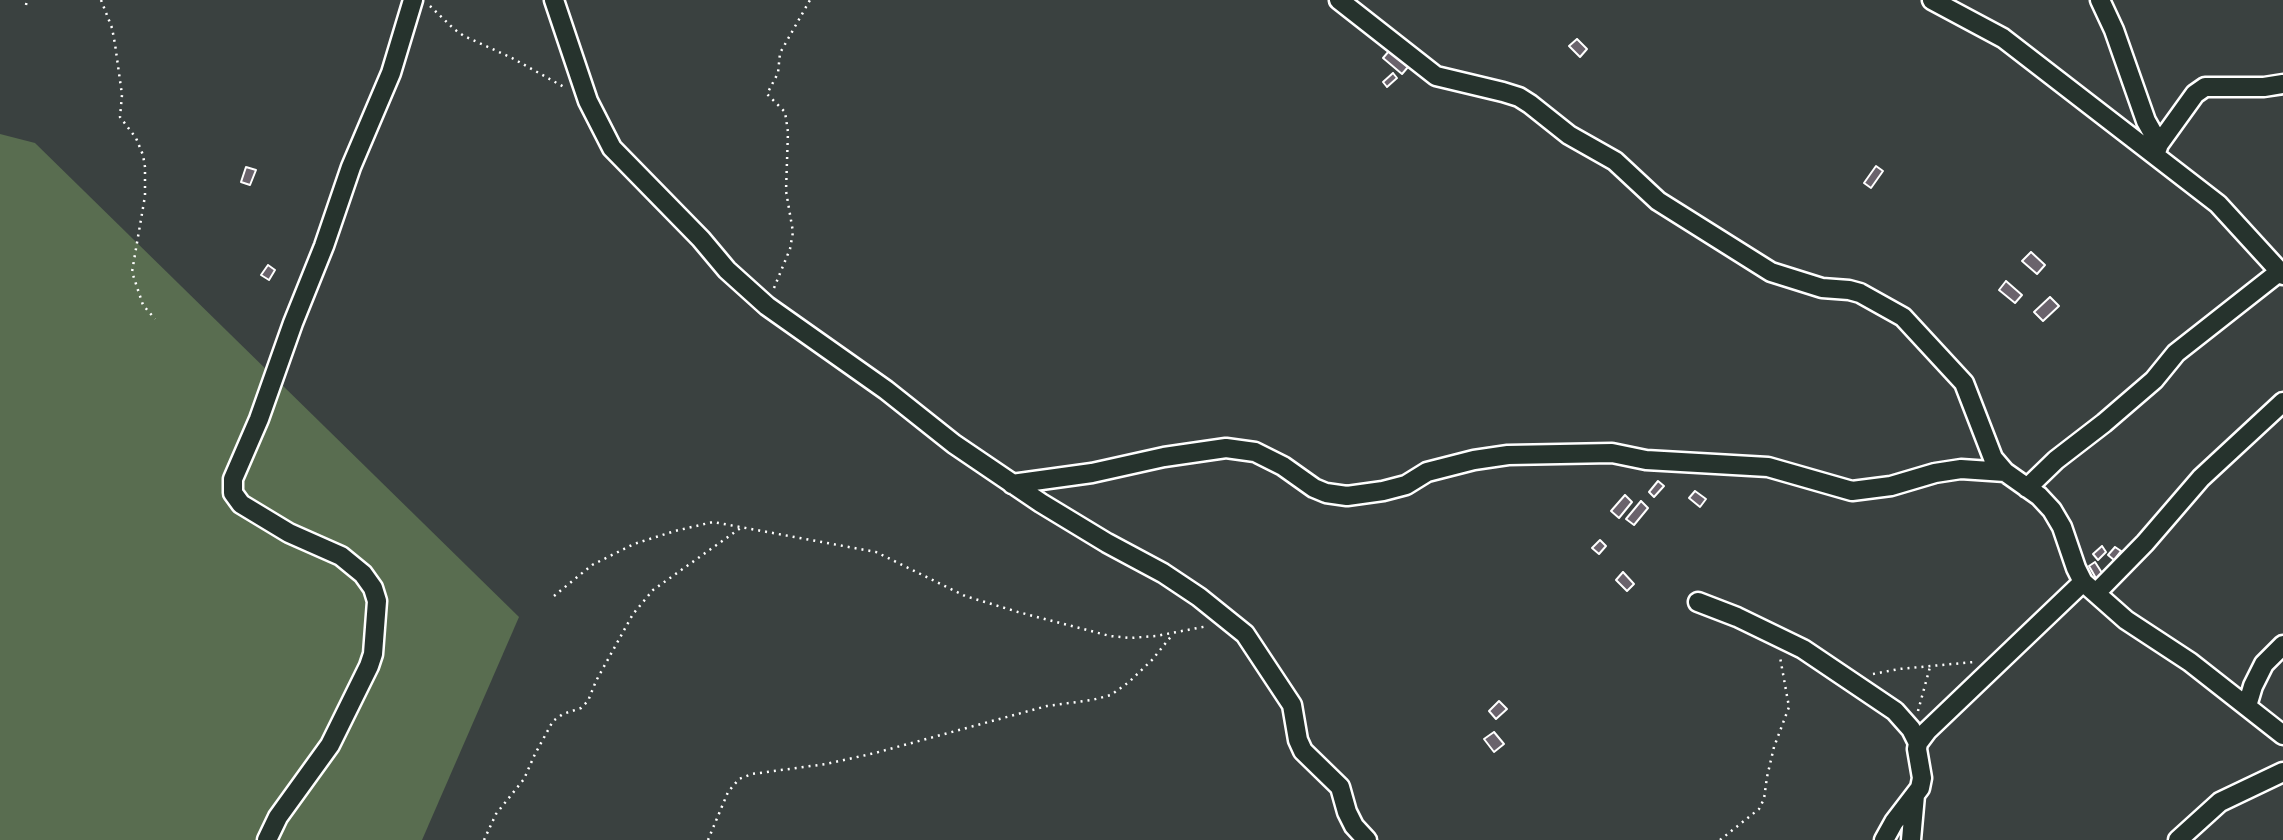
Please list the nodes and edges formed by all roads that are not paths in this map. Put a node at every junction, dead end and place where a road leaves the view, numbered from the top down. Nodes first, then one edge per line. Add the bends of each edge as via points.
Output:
1 (413, 0) edge
2 (554, 0) edge
3 (1339, 0) edge
4 (1932, 0) edge
5 (2101, 0) edge
6 (2283, 84) edge
7 (2157, 150) junction
8 (2281, 273) edge
9 (2283, 402) edge
10 (2005, 471) junction
11 (1012, 484) junction
12 (2027, 488) junction
13 (2090, 587) junction
14 (1698, 601) dead end
15 (2283, 645) edge
16 (2247, 706) junction
17 (2283, 735) edge
18 (1918, 743) junction
19 (2283, 772) edge
20 (1914, 795) junction
21 (267, 840) edge
22 (1367, 840) edge
23 (1884, 840) edge
24 (1911, 840) edge
25 (2178, 840) edge

1 - 21 street via 391,73 351,166 233,479 233,493 241,505 341,556 363,574 377,601 369,666 330,745 278,817
2 - 11 street via 588,101 612,148 727,271 766,306
3 - 10 street via 1436,76 1519,97 1569,135 1615,161 1658,201 1771,272 1822,288 1860,293 1903,317 1964,383 1993,458
4 - 7 street via 2003,38
5 - 7 street
6 - 7 street via 2205,87 2195,94
7 - 8 street via 2224,210
8 - 12 street via 2176,353 2154,380
9 - 13 street via 2201,478 2146,543
10 - 11 street via 1961,469 1852,491 1769,467 1646,460 1612,453 1508,455 1427,472 1406,485 1383,491 1348,496 1326,494 1255,452 1226,448
10 - 12 street
11 - 22 street via 1163,573 1245,634 1292,705 1303,751 1340,787 1354,826
12 - 13 street via 2052,510 2076,568
13 - 16 street via 2126,620
13 - 18 street via 2002,659
14 - 18 street via 1803,649 1895,711
15 - 16 street via 2264,664
16 - 17 street
18 - 20 street via 1922,783
19 - 25 street via 2220,803
20 - 23 street
20 - 24 street

